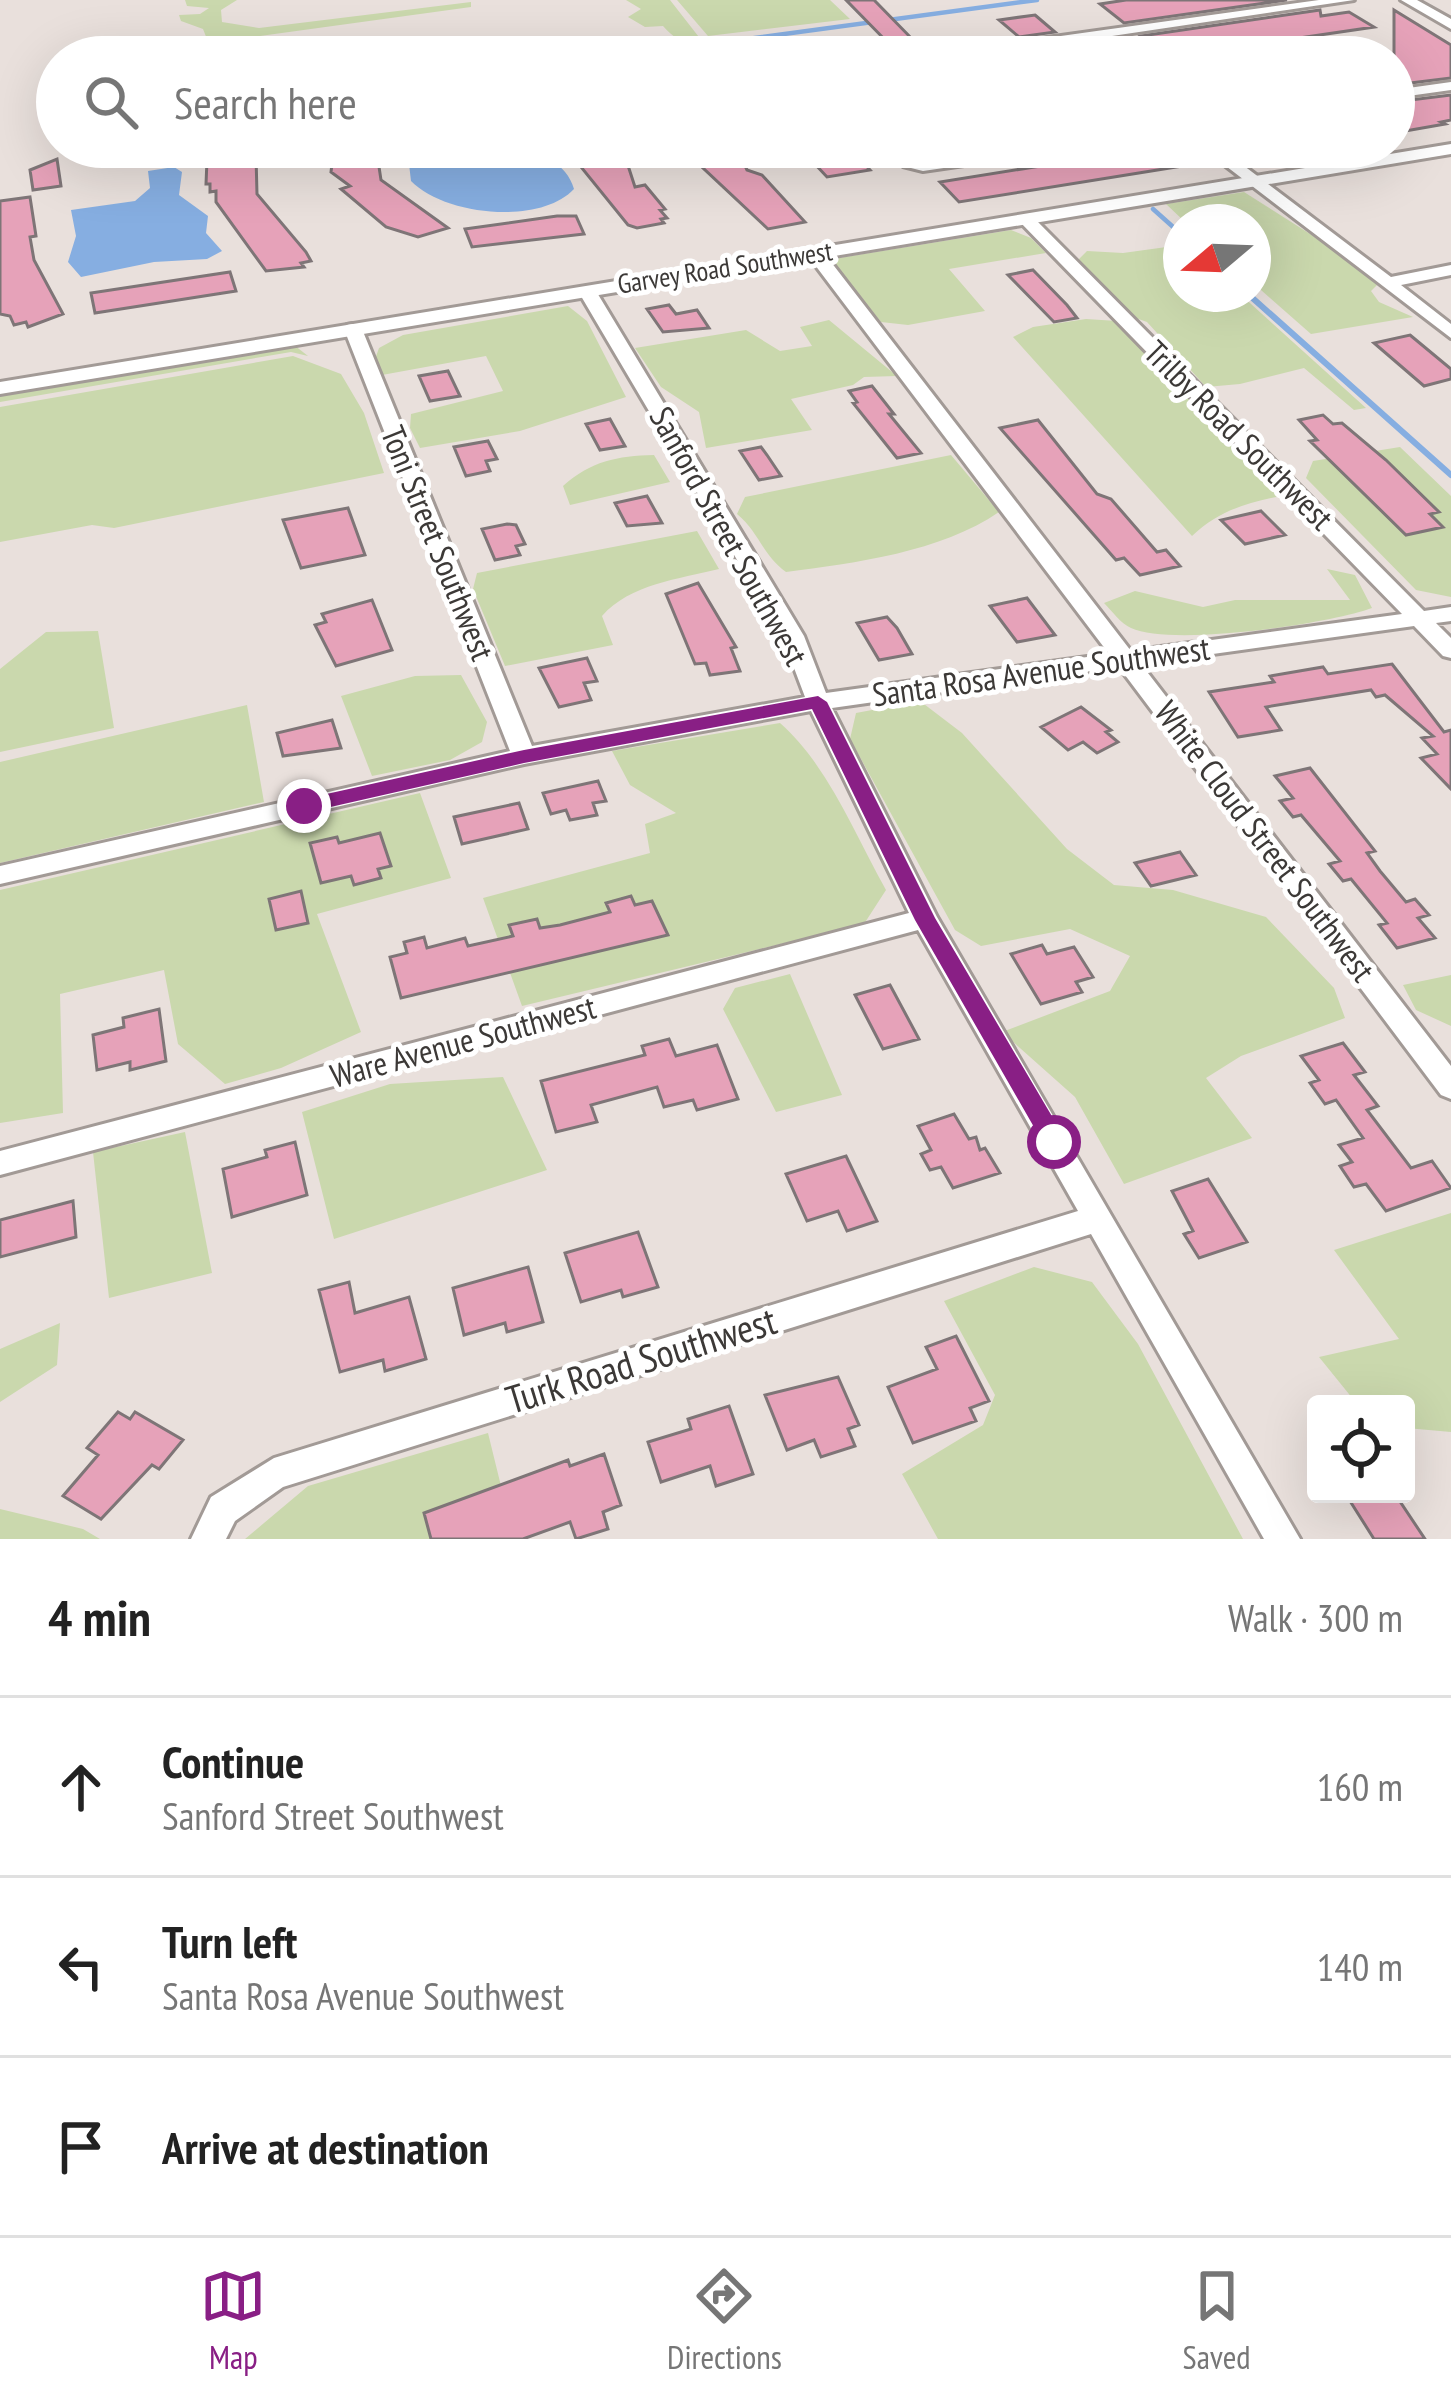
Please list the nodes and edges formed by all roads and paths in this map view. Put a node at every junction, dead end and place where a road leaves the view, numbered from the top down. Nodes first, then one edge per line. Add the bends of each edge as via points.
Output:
1 (1347, 0) edge
2 (1408, 0) edge
3 (1451, 25) edge
4 (1090, 36) edge
5 (1451, 86) edge
6 (1415, 91) edge
7 (1451, 148) edge
8 (1415, 154) edge
9 (1234, 168) edge
10 (1260, 168) edge
11 (1330, 168) edge
12 (1258, 180) junction
13 (1026, 219) junction
14 (815, 253) junction
15 (1451, 270) edge
16 (1390, 281) junction
17 (587, 291) junction
18 (352, 329) junction
19 (1451, 333) edge
20 (0, 388) edge
21 (1451, 614) edge
22 (1419, 618) junction
23 (1451, 651) edge
24 (1129, 659) junction
25 (818, 702) junction
26 (524, 756) junction
27 (0, 875) edge
28 (925, 920) junction
29 (1451, 1087) edge
30 (0, 1163) edge
31 (1099, 1218) junction
32 (208, 1539) edge
33 (1282, 1539) edge

1 - 4 street
2 - 3 street
5 - 6 street
7 - 8 street, Garvey Road Southwest
9 - 12 street
10 - 12 street
11 - 12 street, Garvey Road Southwest
12 - 13 street, Garvey Road Southwest
12 - 16 street
13 - 14 street, Garvey Road Southwest
13 - 22 street, Trilby Road Southwest
14 - 17 street, Garvey Road Southwest
14 - 24 street, White Cloud Street Southwest
15 - 16 street
16 - 19 street
17 - 18 street, Garvey Road Southwest
17 - 25 street, Sanford Street Southwest via 793,636
18 - 20 street, Garvey Road Southwest
18 - 26 street, Toni Street Southwest
21 - 22 street, Santa Rosa Avenue Southwest
22 - 23 street, Trilby Road Southwest
22 - 24 street, Santa Rosa Avenue Southwest
24 - 25 street, Santa Rosa Avenue Southwest
24 - 29 street, White Cloud Street Southwest
25 - 26 street, Santa Rosa Avenue Southwest
25 - 28 street, Sanford Street Southwest
26 - 27 street, Santa Rosa Avenue Southwest
28 - 30 street, Ware Avenue Southwest
28 - 31 street, Sanford Street Southwest
31 - 32 street, Turk Road Southwest via 274,1474 223,1509
31 - 33 street, Sanford Street Southwest

